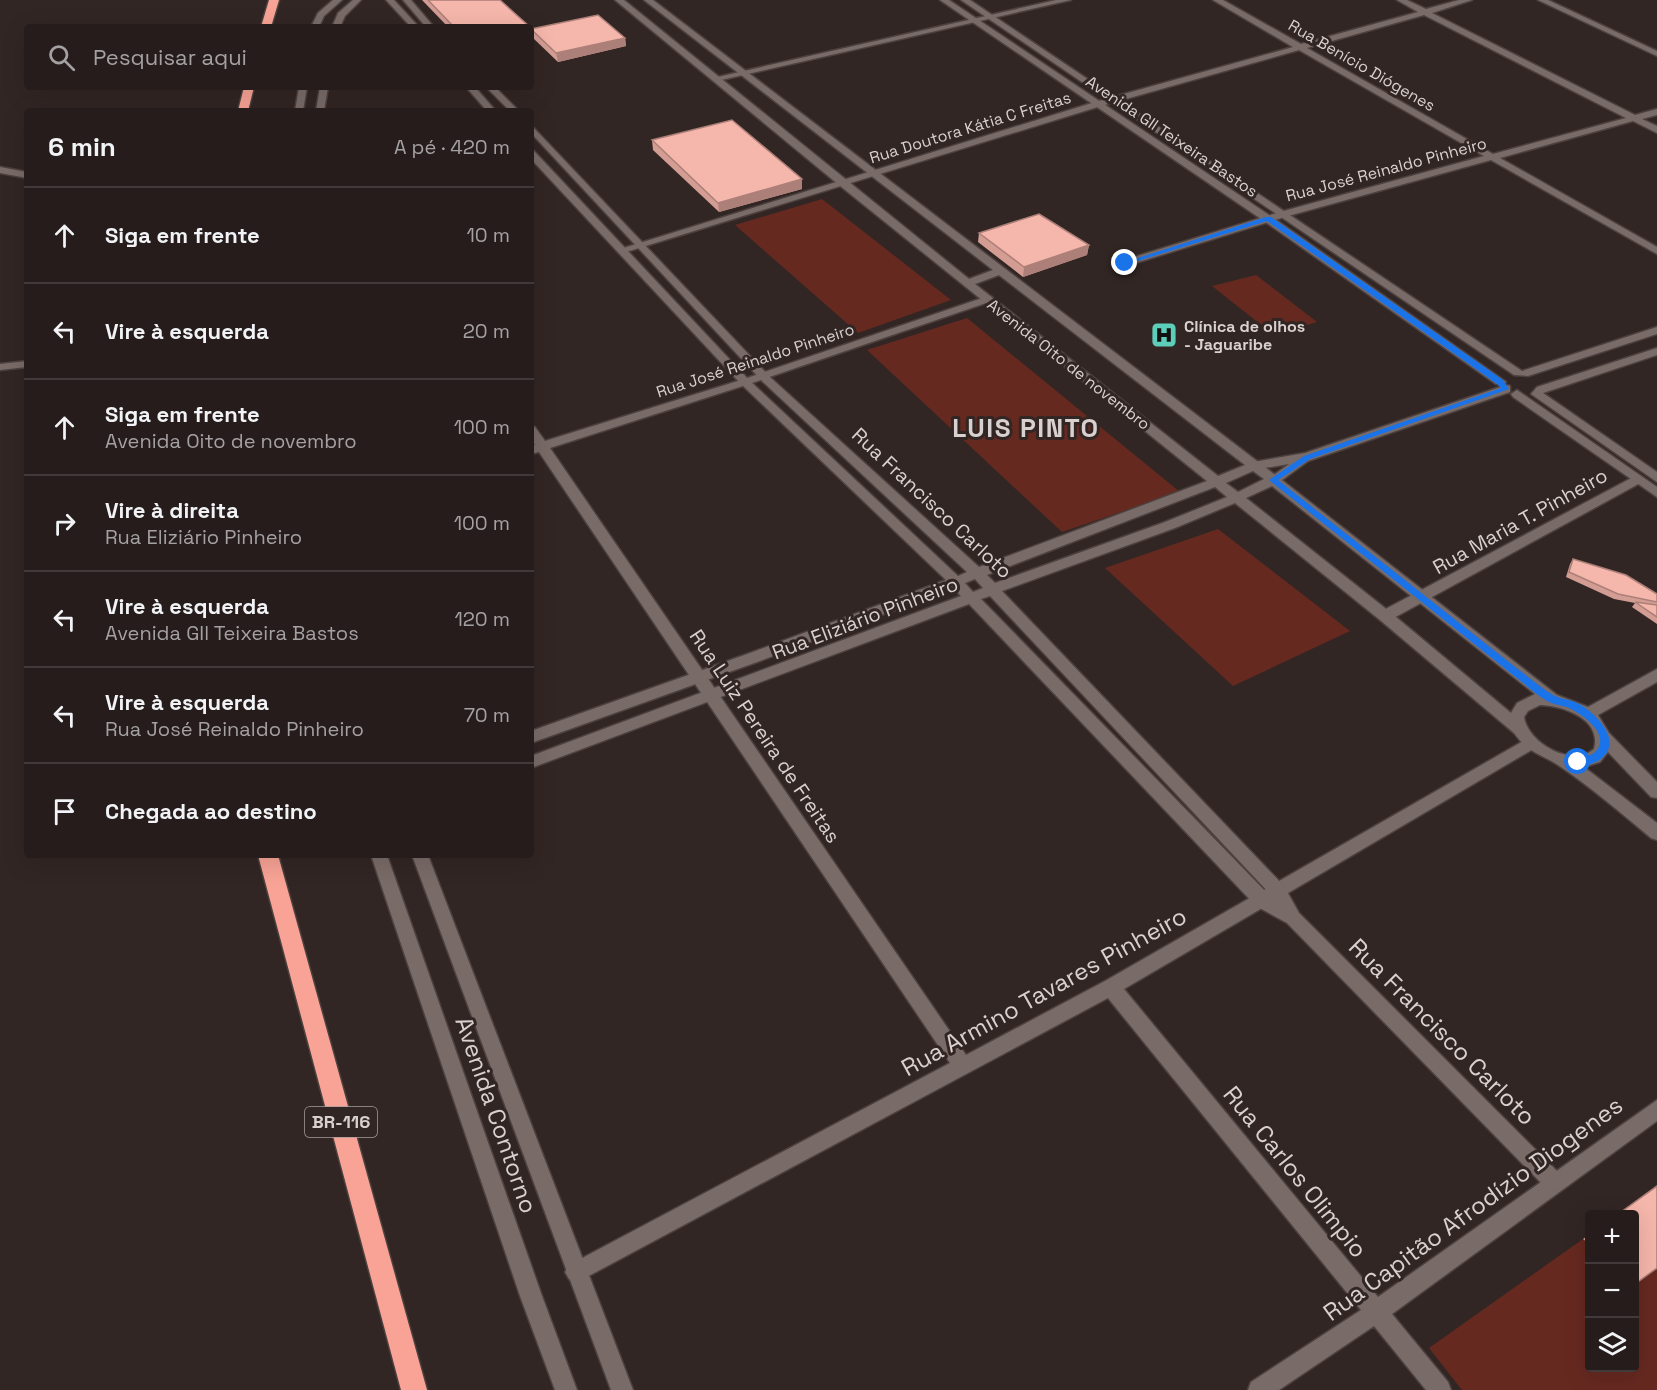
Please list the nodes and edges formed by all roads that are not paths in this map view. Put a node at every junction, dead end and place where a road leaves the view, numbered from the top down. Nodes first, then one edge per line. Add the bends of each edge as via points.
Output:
1 (274, 0) edge
2 (338, 0) edge
3 (357, 0) edge
4 (390, 0) edge
5 (407, 0) edge
6 (619, 0) edge
7 (648, 0) edge
8 (944, 0) edge
9 (965, 0) edge
10 (1067, 0) edge
11 (1217, 0) edge
12 (1401, 0) edge
13 (1468, 0) edge
14 (1542, 0) edge
15 (1426, 13) junction
16 (671, 16) junction
17 (988, 16) junction
18 (972, 19) junction
19 (647, 21) junction
20 (267, 24) edge
21 (316, 24) edge
22 (337, 24) edge
23 (412, 24) edge
24 (427, 24) edge
25 (1300, 48) junction
26 (1657, 54) edge
27 (743, 72) junction
28 (717, 78) junction
29 (248, 90) edge
30 (302, 90) edge
31 (324, 90) edge
32 (473, 90) edge
33 (493, 90) edge
34 (1114, 100) junction
35 (1098, 104) junction
36 (244, 108) edge
37 (300, 108) edge
38 (320, 108) edge
39 (489, 108) edge
40 (512, 108) edge
41 (775, 112) junction
42 (1657, 112) edge
43 (1635, 118) junction
44 (1657, 130) edge
45 (534, 131) edge
46 (534, 156) edge
47 (1493, 157) junction
48 (1205, 163) junction
49 (1189, 167) junction
50 (0, 170) edge
51 (872, 173) junction
52 (24, 174) edge
53 (842, 183) junction
54 (1284, 214) junction
55 (1268, 219) junction
56 (640, 244) junction
57 (622, 250) junction
58 (1657, 251) edge
59 (1125, 263) dead end
60 (999, 271) junction
61 (967, 283) junction
62 (988, 299) junction
63 (696, 304) junction
64 (677, 309) junction
65 (1657, 330) edge
66 (1657, 351) edge
67 (24, 364) edge
68 (0, 367) edge
69 (1521, 374) junction
70 (764, 376) junction
71 (745, 382) junction
72 (1507, 388) junction
73 (1539, 392) junction
74 (537, 448) edge
75 (1307, 458) junction
76 (1253, 466) junction
77 (1657, 477) edge
78 (1637, 479) junction
79 (1273, 480) junction
80 (1218, 482) junction
81 (1657, 493) edge
82 (1238, 498) junction
83 (977, 573) junction
84 (956, 582) junction
85 (992, 589) junction
86 (1421, 597) junction
87 (971, 598) junction
88 (1385, 616) junction
89 (1657, 675) edge
90 (701, 678) junction
91 (713, 697) junction
92 (1552, 699) junction
93 (1587, 714) junction
94 (1519, 729) junction
95 (534, 736) edge
96 (1604, 737) junction
97 (1530, 744) junction
98 (534, 761) edge
99 (1564, 761) junction
100 (1657, 792) edge
101 (1657, 832) edge
102 (269, 858) edge
103 (380, 858) edge
104 (421, 858) edge
105 (1270, 896) junction
106 (1111, 987) junction
107 (963, 1067) junction
108 (1657, 1109) edge
109 (1554, 1182) junction
110 (576, 1272) junction
111 (1376, 1312) junction
112 (414, 1390) edge
113 (566, 1390) edge
114 (622, 1390) edge
115 (1259, 1390) edge
116 (1440, 1390) edge

1 - 20 highway
2 - 21 street
3 - 22 street
4 - 23 street
5 - 24 street
6 - 19 street, Avenida Oito de novembro
7 - 16 street, Avenida Oito de novembro
8 - 18 street, Avenida GIl Teixeira Bastos
9 - 17 street, Avenida GIl Teixeira Bastos
10 - 17 street
11 - 25 street, Rua Benício Diógenes
12 - 15 street
13 - 15 street, Rua Doutora Kátia C Freitas
14 - 26 street
15 - 25 street, Rua Doutora Kátia C Freitas
15 - 43 street
16 - 19 street
16 - 27 street, Avenida Oito de novembro
17 - 18 street
17 - 34 street, Avenida GIl Teixeira Bastos
18 - 27 street
18 - 35 street, Avenida GIl Teixeira Bastos
19 - 28 street, Avenida Oito de novembro
25 - 34 street, Rua Doutora Kátia C Freitas
25 - 47 street, Rua Benício Diógenes
27 - 28 street
27 - 41 street, Avenida Oito de novembro
28 - 41 street, Avenida Oito de novembro
29 - 36 highway
30 - 37 street
31 - 38 street
32 - 39 street
33 - 40 street
34 - 35 street, Rua Doutora Kátia C Freitas
34 - 48 street, Avenida GIl Teixeira Bastos
35 - 49 street, Avenida GIl Teixeira Bastos
35 - 51 street, Rua Doutora Kátia C Freitas
41 - 51 street, Avenida Oito de novembro
41 - 53 street, Avenida Oito de novembro
42 - 43 street, Rua José Reinaldo Pinheiro
43 - 44 street
43 - 47 street, Rua José Reinaldo Pinheiro
45 - 56 street, Rua Francisco Carloto
46 - 57 street, Rua Francisco Carloto
47 - 54 street, Rua José Reinaldo Pinheiro
47 - 58 street, Rua Benício Diógenes
48 - 49 street
48 - 54 street, Avenida GIl Teixeira Bastos
49 - 55 street, Avenida GIl Teixeira Bastos
50 - 52 street
51 - 53 street, Rua Doutora Kátia C Freitas
51 - 60 street, Avenida Oito de novembro
53 - 56 street, Rua Doutora Kátia C Freitas
53 - 61 street, Avenida Oito de novembro
54 - 55 street, Rua José Reinaldo Pinheiro
54 - 69 street, Avenida GIl Teixeira Bastos
55 - 59 street, Rua José Reinaldo Pinheiro
55 - 72 street, Avenida GIl Teixeira Bastos
56 - 57 street, Rua Doutora Kátia C Freitas
56 - 63 street, Rua Francisco Carloto
57 - 64 street, Rua Francisco Carloto
60 - 61 street
60 - 76 street, Avenida Oito de novembro
61 - 62 street, Avenida Oito de novembro
62 - 70 street, Rua José Reinaldo Pinheiro
62 - 80 street, Avenida Oito de novembro
63 - 64 street
63 - 70 street, Rua Francisco Carloto
64 - 71 street, Rua Francisco Carloto
65 - 69 street
66 - 73 street
67 - 68 street
69 - 72 street via 1502,376
69 - 73 street, Avenida GIl Teixeira Bastos via 1536,380
70 - 71 street, Rua José Reinaldo Pinheiro
70 - 83 street, Rua Francisco Carloto
71 - 74 street, Rua José Reinaldo Pinheiro
71 - 84 street, Rua Francisco Carloto
72 - 73 street
72 - 75 street, Rua Eliziário Pinheiro
72 - 78 street, Avenida GIl Teixeira Bastos
73 - 77 street, Avenida GIl Teixeira Bastos
74 - 90 street, Rua Luiz Pereira de Freitas
75 - 76 street, Rua Eliziário Pinheiro
75 - 79 street, Rua Eliziário Pinheiro
76 - 79 street, Avenida Oito de novembro
76 - 80 street, Rua Eliziário Pinheiro
78 - 81 street, Avenida GIl Teixeira Bastos
78 - 86 street, Rua Maria T. Pinheiro
79 - 82 street, Rua Eliziário Pinheiro
79 - 86 street, Avenida Oito de novembro
80 - 82 street, Avenida Oito de novembro
80 - 83 street, Rua Eliziário Pinheiro
82 - 85 street, Rua Eliziário Pinheiro
82 - 88 street, Avenida Oito de novembro
83 - 84 street, Rua Eliziário Pinheiro
83 - 85 street, Rua Francisco Carloto
84 - 87 street, Rua Francisco Carloto
84 - 90 street, Rua Eliziário Pinheiro
85 - 87 street, Rua Eliziário Pinheiro
85 - 105 street, Rua Francisco Carloto
86 - 88 street, Rua Maria T. Pinheiro
86 - 92 street, Avenida Oito de novembro
87 - 91 street, Rua Eliziário Pinheiro
87 - 105 street, Rua Francisco Carloto
88 - 94 street, Avenida Oito de novembro
89 - 93 street
90 - 91 street, Rua Luiz Pereira de Freitas
90 - 95 street, Rua Eliziário Pinheiro
91 - 98 street, Rua Eliziário Pinheiro
91 - 107 street, Rua Luiz Pereira de Freitas
92 - 93 street
92 - 94 street via 1527,702 1516,718
93 - 96 street
94 - 97 street
96 - 99 street via 1604,747 1590,760
96 - 100 street
97 - 99 street
97 - 105 street, Rua Armino Tavares Pinheiro
99 - 101 street
102 - 112 highway, BR-116
103 - 113 street, Avenida Contorno
104 - 110 street, Avenida Contorno
105 - 106 street, Rua Armino Tavares Pinheiro
105 - 109 street, Rua Francisco Carloto
106 - 107 street, Rua Armino Tavares Pinheiro
106 - 111 street, Rua Carlos Olimpio
107 - 110 street, Rua Armino Tavares Pinheiro
108 - 109 street, Rua Capitão Afrodízio Diogenes
109 - 111 street, Rua Capitão Afrodízio Diogenes
110 - 114 street, Avenida Contorno
111 - 115 street, Rua Capitão Afrodízio Diogenes
111 - 116 street, Rua Carlos Olimpio

